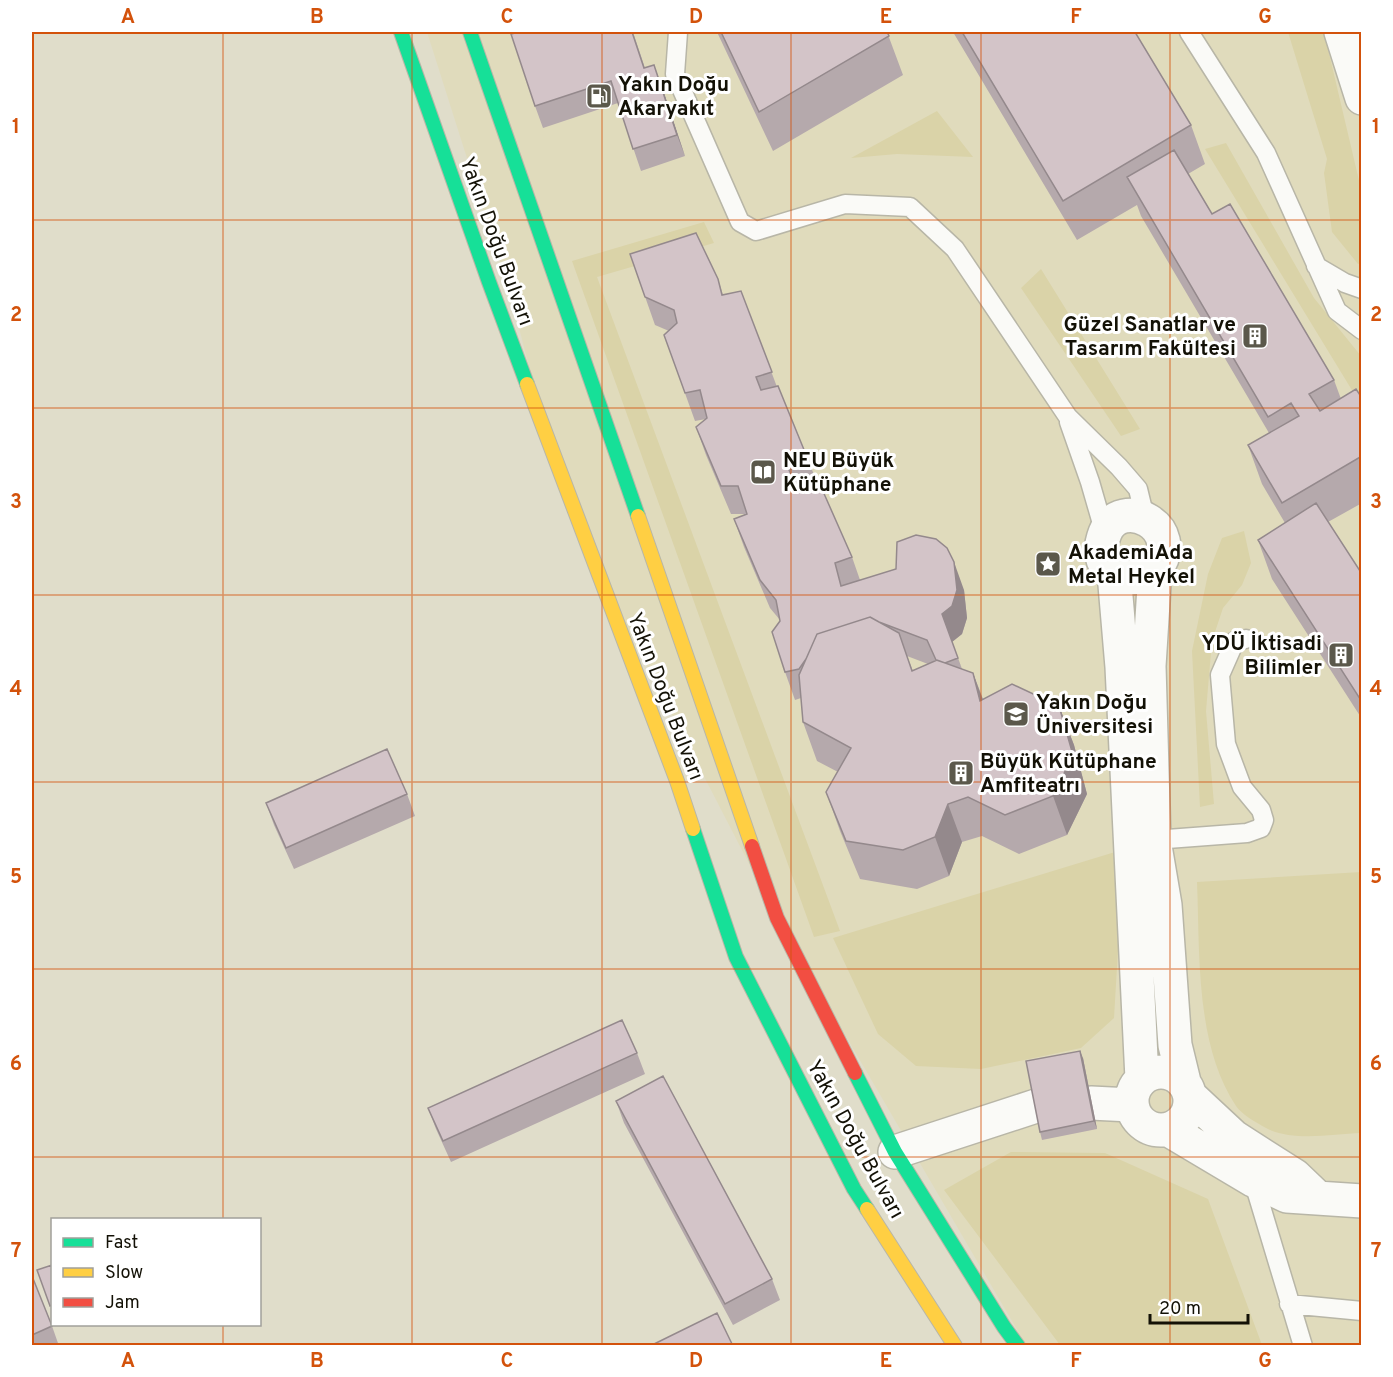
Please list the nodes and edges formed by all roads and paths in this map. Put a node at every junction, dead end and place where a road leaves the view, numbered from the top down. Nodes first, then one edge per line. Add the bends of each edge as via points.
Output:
1 (401, 32) edge
2 (470, 32) edge
3 (678, 32) edge
4 (1189, 32) edge
5 (1341, 32) edge
6 (1362, 98) edge
7 (1316, 266) junction
8 (1362, 289) edge
9 (1362, 330) edge
10 (1068, 417) junction
11 (1145, 518) junction
12 (1105, 534) junction
13 (1155, 572) junction
14 (1114, 573) junction
15 (1246, 639) dead end
16 (1154, 840) junction
17 (1187, 1089) junction
18 (1136, 1092) junction
19 (1091, 1102) edge
20 (1036, 1106) edge
21 (1169, 1130) junction
22 (895, 1152) junction
23 (1253, 1180) junction
24 (1318, 1198) junction
25 (1362, 1201) edge
26 (1289, 1304) junction
27 (1362, 1311) edge
28 (955, 1346) edge
29 (1018, 1346) edge
30 (1303, 1346) edge

1 - 28 main road, Yakın Doğu Bulvarı via 497,304 676,781 736,957 854,1189
2 - 22 main road via 777,918
3 - 10 lane via 675,74 740,222 756,231 845,204 910,207 955,249
4 - 7 lane via 1266,153
5 - 6 street
7 - 8 lane
7 - 9 lane via 1337,311
10 - 11 lane via 1138,489
10 - 12 lane
11 - 12 street via 1129,516 1117,520
11 - 13 street via 1160,530 1165,549
12 - 14 street via 1102,557
13 - 14 street via 1129,579
13 - 16 street via 1149,666
14 - 18 street via 1122,668
15 - 16 lane via 1235,641 1220,675 1226,744 1242,787 1261,810 1261,828 1247,833
16 - 17 street via 1165,905 1175,1044
17 - 18 street via 1177,1076 1159,1072
17 - 21 street via 1191,1105 1184,1120
17 - 24 street via 1234,1137 1295,1176
18 - 19 street
18 - 21 street via 1134,1115 1149,1129
20 - 22 street
21 - 23 street
22 - 29 main road
23 - 24 street via 1287,1196
23 - 26 lane
24 - 25 street
26 - 27 lane
26 - 30 lane

